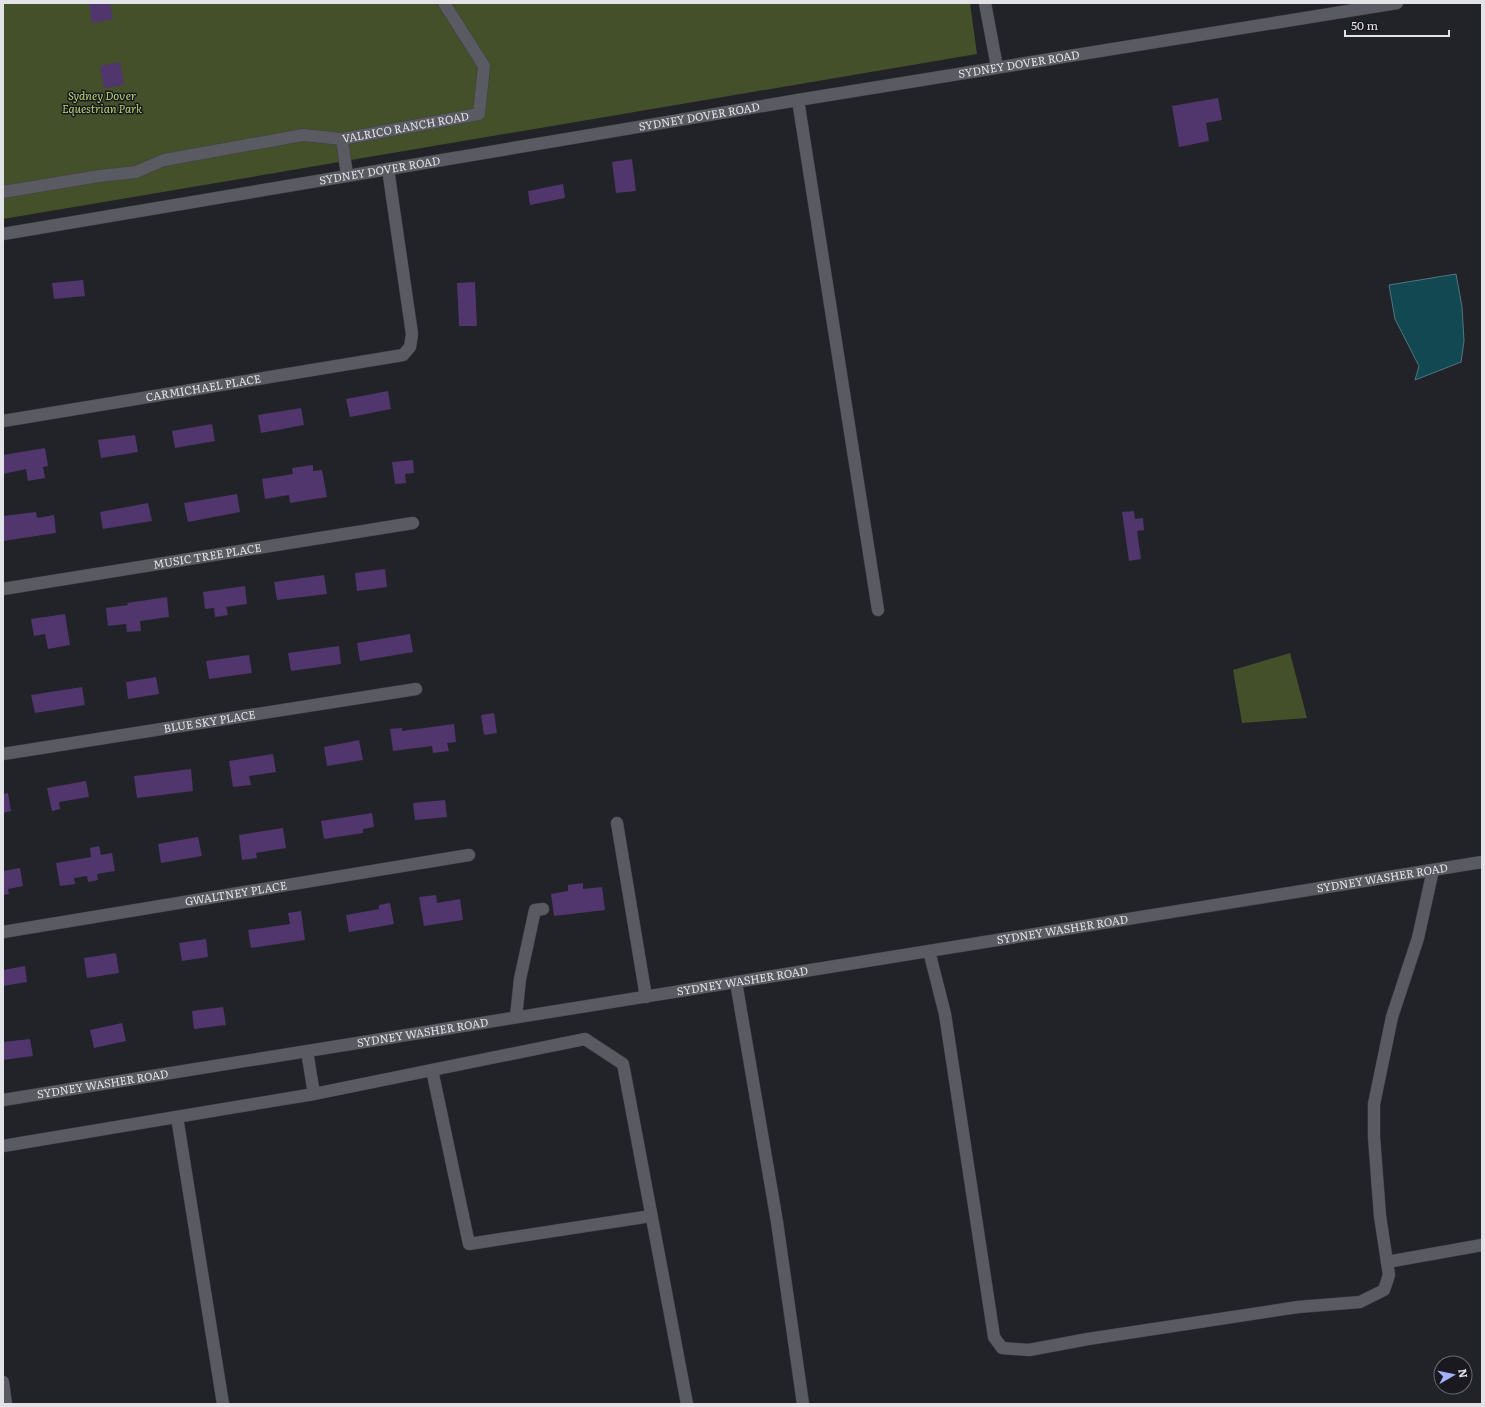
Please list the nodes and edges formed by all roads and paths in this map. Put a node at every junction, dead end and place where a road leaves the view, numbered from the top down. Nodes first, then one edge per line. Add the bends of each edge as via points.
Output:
1 (444, 3) edge
2 (985, 3) edge
3 (1397, 3) edge
4 (997, 67) junction
5 (798, 100) junction
6 (342, 138) junction
7 (388, 169) junction
8 (347, 175) junction
9 (3, 192) edge
10 (3, 234) edge
11 (3, 421) edge
12 (413, 523) dead end
13 (3, 589) edge
14 (878, 610) dead end
15 (416, 689) dead end
16 (3, 754) edge
17 (617, 823) dead end
18 (469, 855) dead end
19 (1482, 862) edge
20 (1433, 870) junction
21 (543, 909) dead end
22 (3, 932) edge
23 (929, 951) junction
24 (736, 982) junction
25 (646, 997) junction
26 (516, 1017) junction
27 (307, 1051) junction
28 (432, 1070) junction
29 (314, 1094) junction
30 (3, 1100) edge
31 (176, 1117) junction
32 (3, 1146) edge
33 (651, 1216) junction
34 (1482, 1246) edge
35 (1387, 1262) junction
36 (3, 1382) edge
37 (6, 1404) edge
38 (223, 1404) edge
39 (687, 1404) edge
40 (803, 1404) edge

1 - 6 street, VALRICO RANCH ROAD via 484,66 479,114
2 - 4 street
3 - 4 street, SYDNEY DOVER ROAD
4 - 5 street, SYDNEY DOVER ROAD
5 - 7 street, SYDNEY DOVER ROAD
5 - 14 street
6 - 8 street, VALRICO RANCH ROAD
6 - 9 street via 303,135 164,160 136,172
7 - 8 street, SYDNEY DOVER ROAD
7 - 11 street, CARMICHAEL PLACE via 412,334 410,347 403,355
8 - 10 street, SYDNEY DOVER ROAD
12 - 13 street, MUSIC TREE PLACE
15 - 16 street, BLUE SKY PLACE
17 - 25 street
18 - 22 street, GWALTNEY PLACE
19 - 20 street, SYDNEY WASHER ROAD
20 - 23 street, SYDNEY WASHER ROAD
20 - 35 street via 1418,938 1392,1017 1374,1104 1380,1216
21 - 26 street via 535,910 520,979
23 - 24 street, SYDNEY WASHER ROAD
23 - 35 street via 945,1014 994,1337 1002,1348 1029,1350 1298,1307 1360,1302 1384,1290 1389,1275
24 - 25 street, SYDNEY WASHER ROAD
24 - 40 street via 777,1222
25 - 26 street, SYDNEY WASHER ROAD
26 - 27 street, SYDNEY WASHER ROAD
27 - 29 street
27 - 30 street, SYDNEY WASHER ROAD
28 - 29 street
28 - 33 street via 584,1039 623,1064
28 - 33 street via 469,1244
29 - 31 street
31 - 32 street
31 - 38 street
33 - 39 street
34 - 35 street
36 - 37 street

